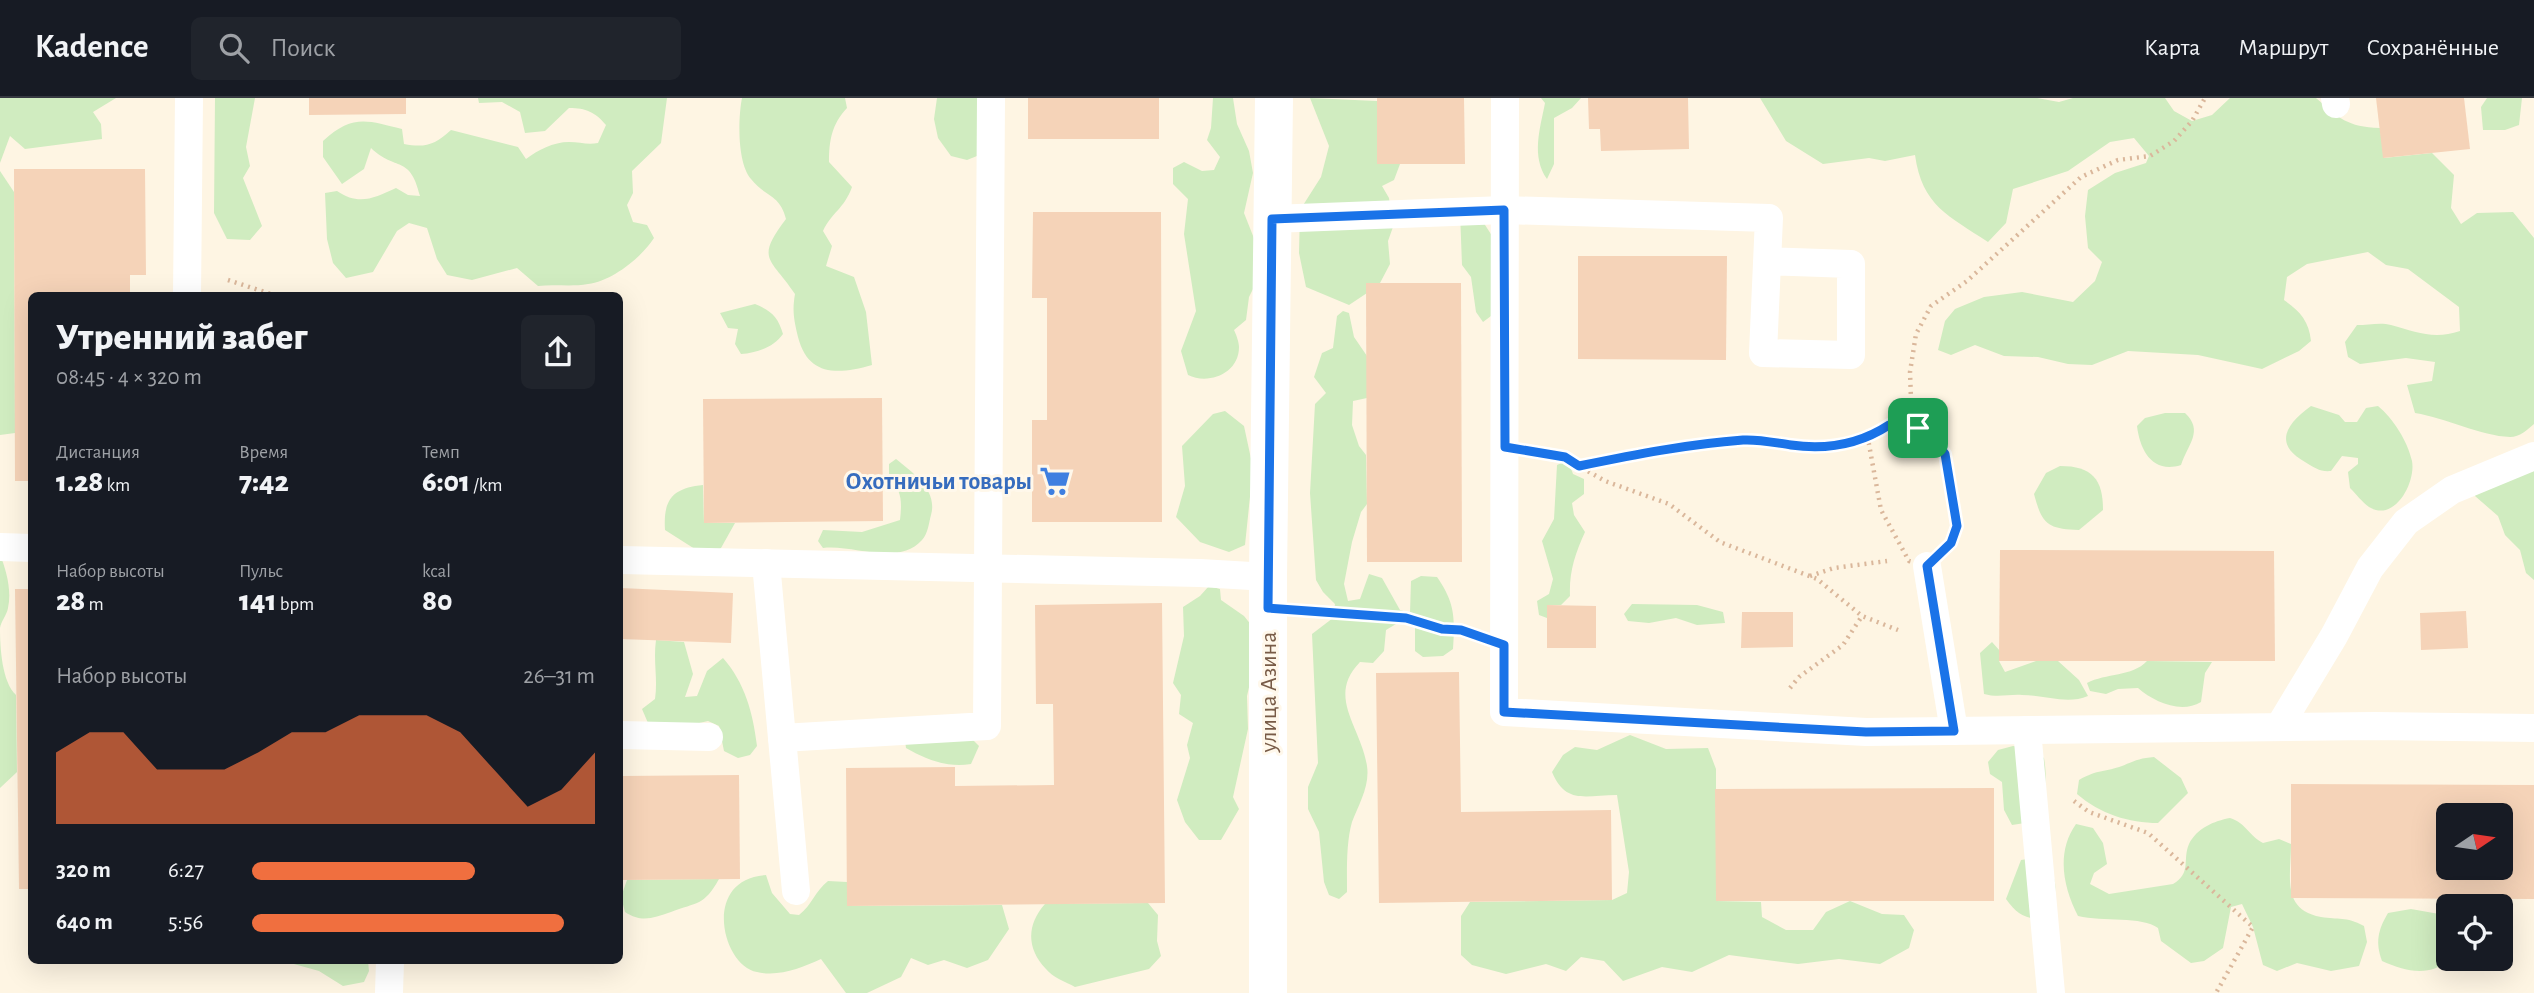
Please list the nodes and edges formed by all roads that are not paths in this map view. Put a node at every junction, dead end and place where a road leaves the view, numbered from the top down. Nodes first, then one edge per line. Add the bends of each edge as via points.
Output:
1 (189, 98) edge
2 (991, 98) edge
3 (1274, 98) edge
4 (1505, 98) edge
5 (1504, 210) junction
6 (1272, 219) junction
7 (1767, 261) junction
8 (187, 292) edge
9 (2534, 456) edge
10 (0, 547) edge
11 (28, 548) edge
12 (623, 560) edge
13 (1912, 562) road end
14 (766, 563) junction
15 (987, 568) junction
16 (1268, 593) junction
17 (2279, 727) junction
18 (2534, 728) edge
19 (2027, 730) junction
20 (1954, 731) junction
21 (623, 735) edge
22 (709, 737) dead end
23 (782, 738) junction
24 (796, 891) dead end
25 (390, 964) edge
26 (389, 993) edge
27 (1268, 993) edge
28 (2051, 993) edge

1 - 8 lane
2 - 15 lane
3 - 6 street, улица Азина
4 - 5 lane
5 - 6 lane
5 - 7 lane via 1769,218
5 - 20 lane via 1504,712 1866,732
6 - 16 street, улица Азина
7 - 7 lane via 1763,353 1851,355 1851,264
9 - 17 lane via 2452,490 2406,522 2370,568
10 - 11 lane
12 - 14 lane
13 - 20 lane via 1943,664
14 - 15 lane
14 - 23 lane
15 - 16 lane
15 - 23 lane via 987,726
16 - 27 street, улица Азина
17 - 18 lane
17 - 19 lane
19 - 20 lane
19 - 28 lane
21 - 22 lane
23 - 24 lane
25 - 26 lane

